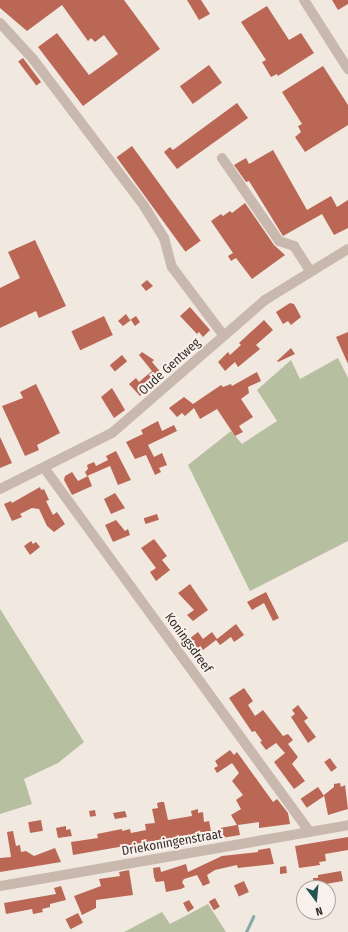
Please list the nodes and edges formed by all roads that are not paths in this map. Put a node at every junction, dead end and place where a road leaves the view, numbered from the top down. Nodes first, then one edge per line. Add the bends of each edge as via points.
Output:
1 (304, 0) edge
2 (0, 23) edge
3 (348, 69) edge
4 (222, 158) dead end
5 (348, 250) edge
6 (310, 271) junction
7 (224, 336) junction
8 (45, 469) junction
9 (0, 489) edge
10 (348, 825) edge
11 (310, 832) junction
12 (0, 886) edge

1 - 3 street
2 - 7 street via 33,59 144,206 164,238 172,267
4 - 6 street via 279,241 294,246
5 - 6 street, Oude Gentweg
6 - 7 street, Oude Gentweg via 265,300
7 - 8 street, Oude Gentweg via 117,430
8 - 9 street, Oude Gentweg
8 - 11 street, Koningsdreef
10 - 11 street, Driekoningenstraat
11 - 12 street, Driekoningenstraat

